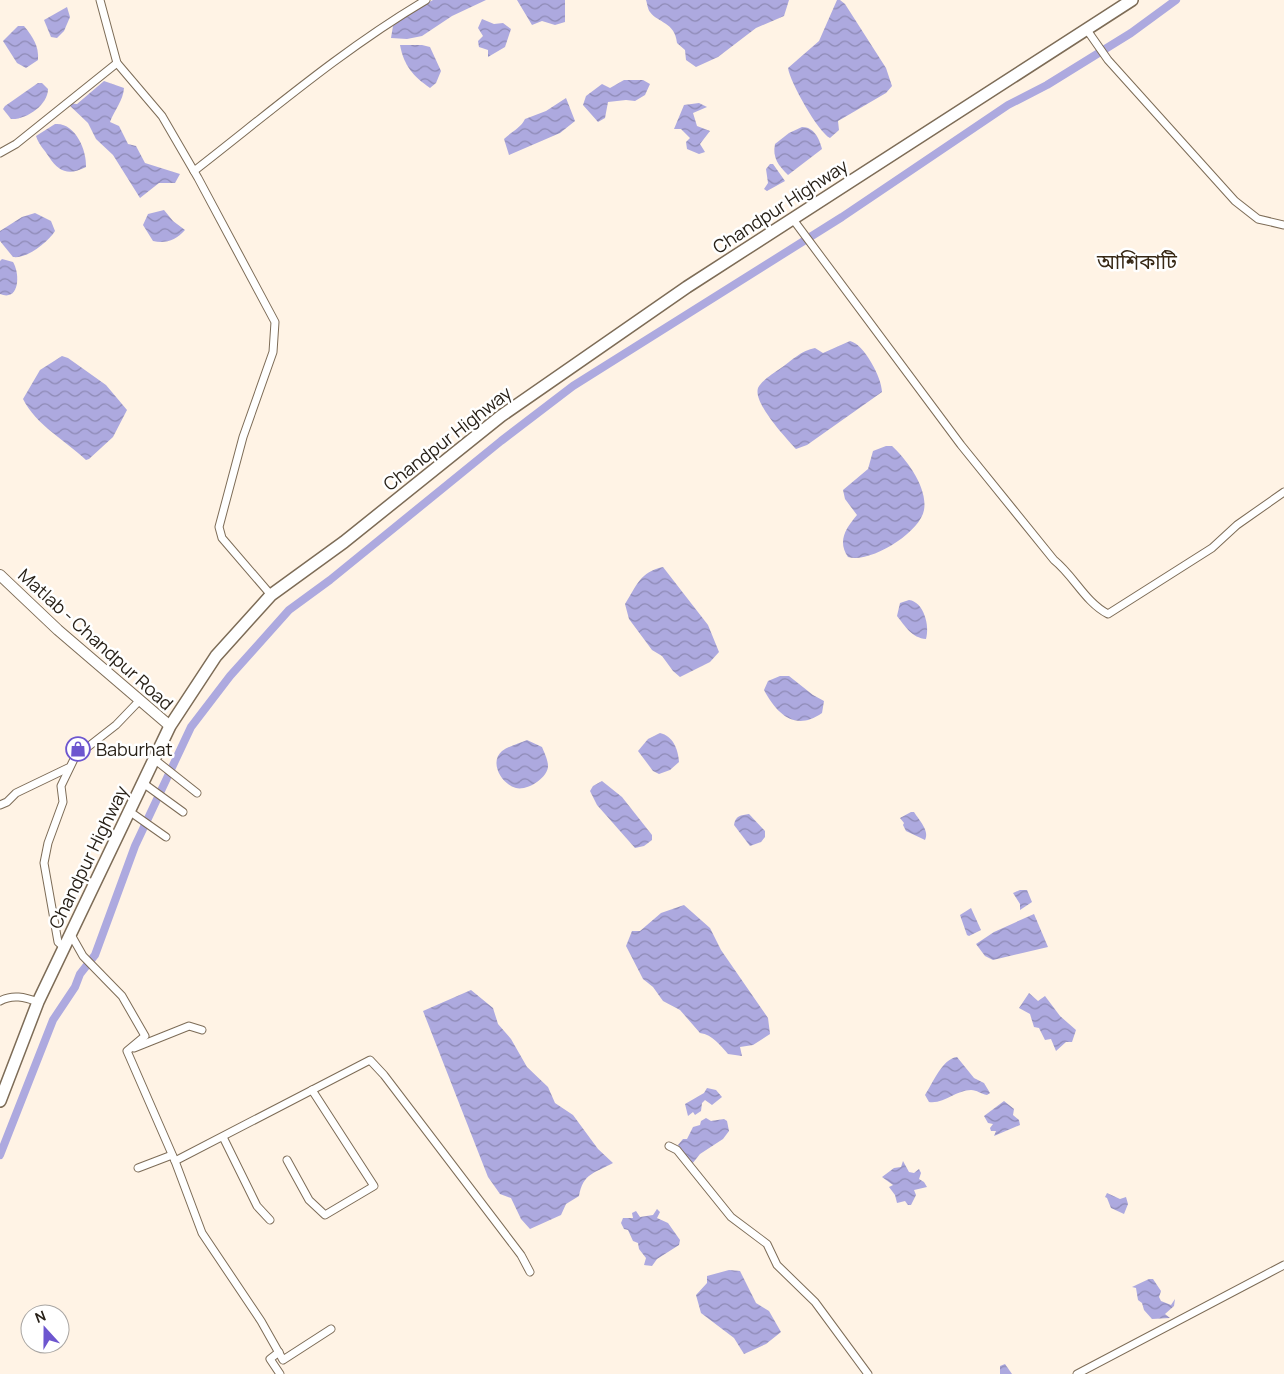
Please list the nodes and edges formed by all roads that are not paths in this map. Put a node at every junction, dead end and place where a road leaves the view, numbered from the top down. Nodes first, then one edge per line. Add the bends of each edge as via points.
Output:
1 (100, 0) edge
2 (426, 0) edge
3 (1131, 0) edge
4 (1088, 30) junction
5 (117, 63) junction
6 (0, 153) edge
7 (194, 171) junction
8 (795, 222) junction
9 (1284, 225) edge
10 (1284, 492) edge
11 (0, 575) edge
12 (271, 595) junction
13 (140, 700) junction
14 (170, 726) junction
15 (154, 759) junction
16 (68, 768) junction
17 (143, 783) junction
18 (197, 792) dead end
19 (0, 805) edge
20 (129, 811) junction
21 (183, 812) dead end
22 (166, 838) dead end
23 (70, 934) junction
24 (64, 947) junction
25 (0, 1001) edge
26 (38, 1002) junction
27 (202, 1030) dead end
28 (127, 1051) junction
29 (312, 1090) junction
30 (0, 1100) edge
31 (223, 1136) junction
32 (669, 1146) dead end
33 (174, 1158) junction
34 (287, 1160) dead end
35 (138, 1168) dead end
36 (270, 1220) dead end
37 (1284, 1265) edge
38 (530, 1272) dead end
39 (331, 1329) dead end
40 (279, 1352) junction
41 (280, 1374) edge
42 (868, 1374) edge
43 (1077, 1374) edge

1 - 5 street
2 - 7 street via 340,57
3 - 4 main road, Chandpur Highway
4 - 8 main road, Chandpur Highway
4 - 9 street via 1108,60 1235,201 1258,219
5 - 6 street via 16,144
5 - 7 street via 162,116
7 - 12 street via 275,322 273,352 242,437 219,527 222,538
8 - 10 street via 961,445 1097,608 1108,614 1212,548
8 - 12 main road, Chandpur Highway via 687,287 501,416 344,542
11 - 13 main road, Matlab - Chandpur Road
12 - 14 main road, Chandpur Highway via 216,656
13 - 14 main road, Matlab - Chandpur Road
13 - 16 street via 116,725 75,757
14 - 15 main road, Chandpur Highway
15 - 17 main road, Chandpur Highway
15 - 18 street
16 - 19 street via 16,793
16 - 24 street via 61,786 63,802 44,862 58,942
17 - 20 main road, Chandpur Highway
17 - 21 street
20 - 22 street
20 - 23 main road, Chandpur Highway
23 - 24 main road, Chandpur Highway
23 - 28 street via 83,956 122,996 145,1036
24 - 26 main road, Chandpur Highway
25 - 26 street via 7,997
26 - 30 main road, Chandpur Highway
27 - 28 street via 189,1026
28 - 33 street
29 - 31 street
29 - 34 street via 374,1186 325,1215 310,1200
29 - 38 street via 370,1060 521,1255
31 - 33 street
31 - 36 street via 258,1206
32 - 42 street via 677,1150 731,1217 767,1244 777,1265 815,1302
33 - 35 street
33 - 40 street via 202,1233
37 - 43 street
39 - 40 street via 282,1360
40 - 41 street via 270,1359

